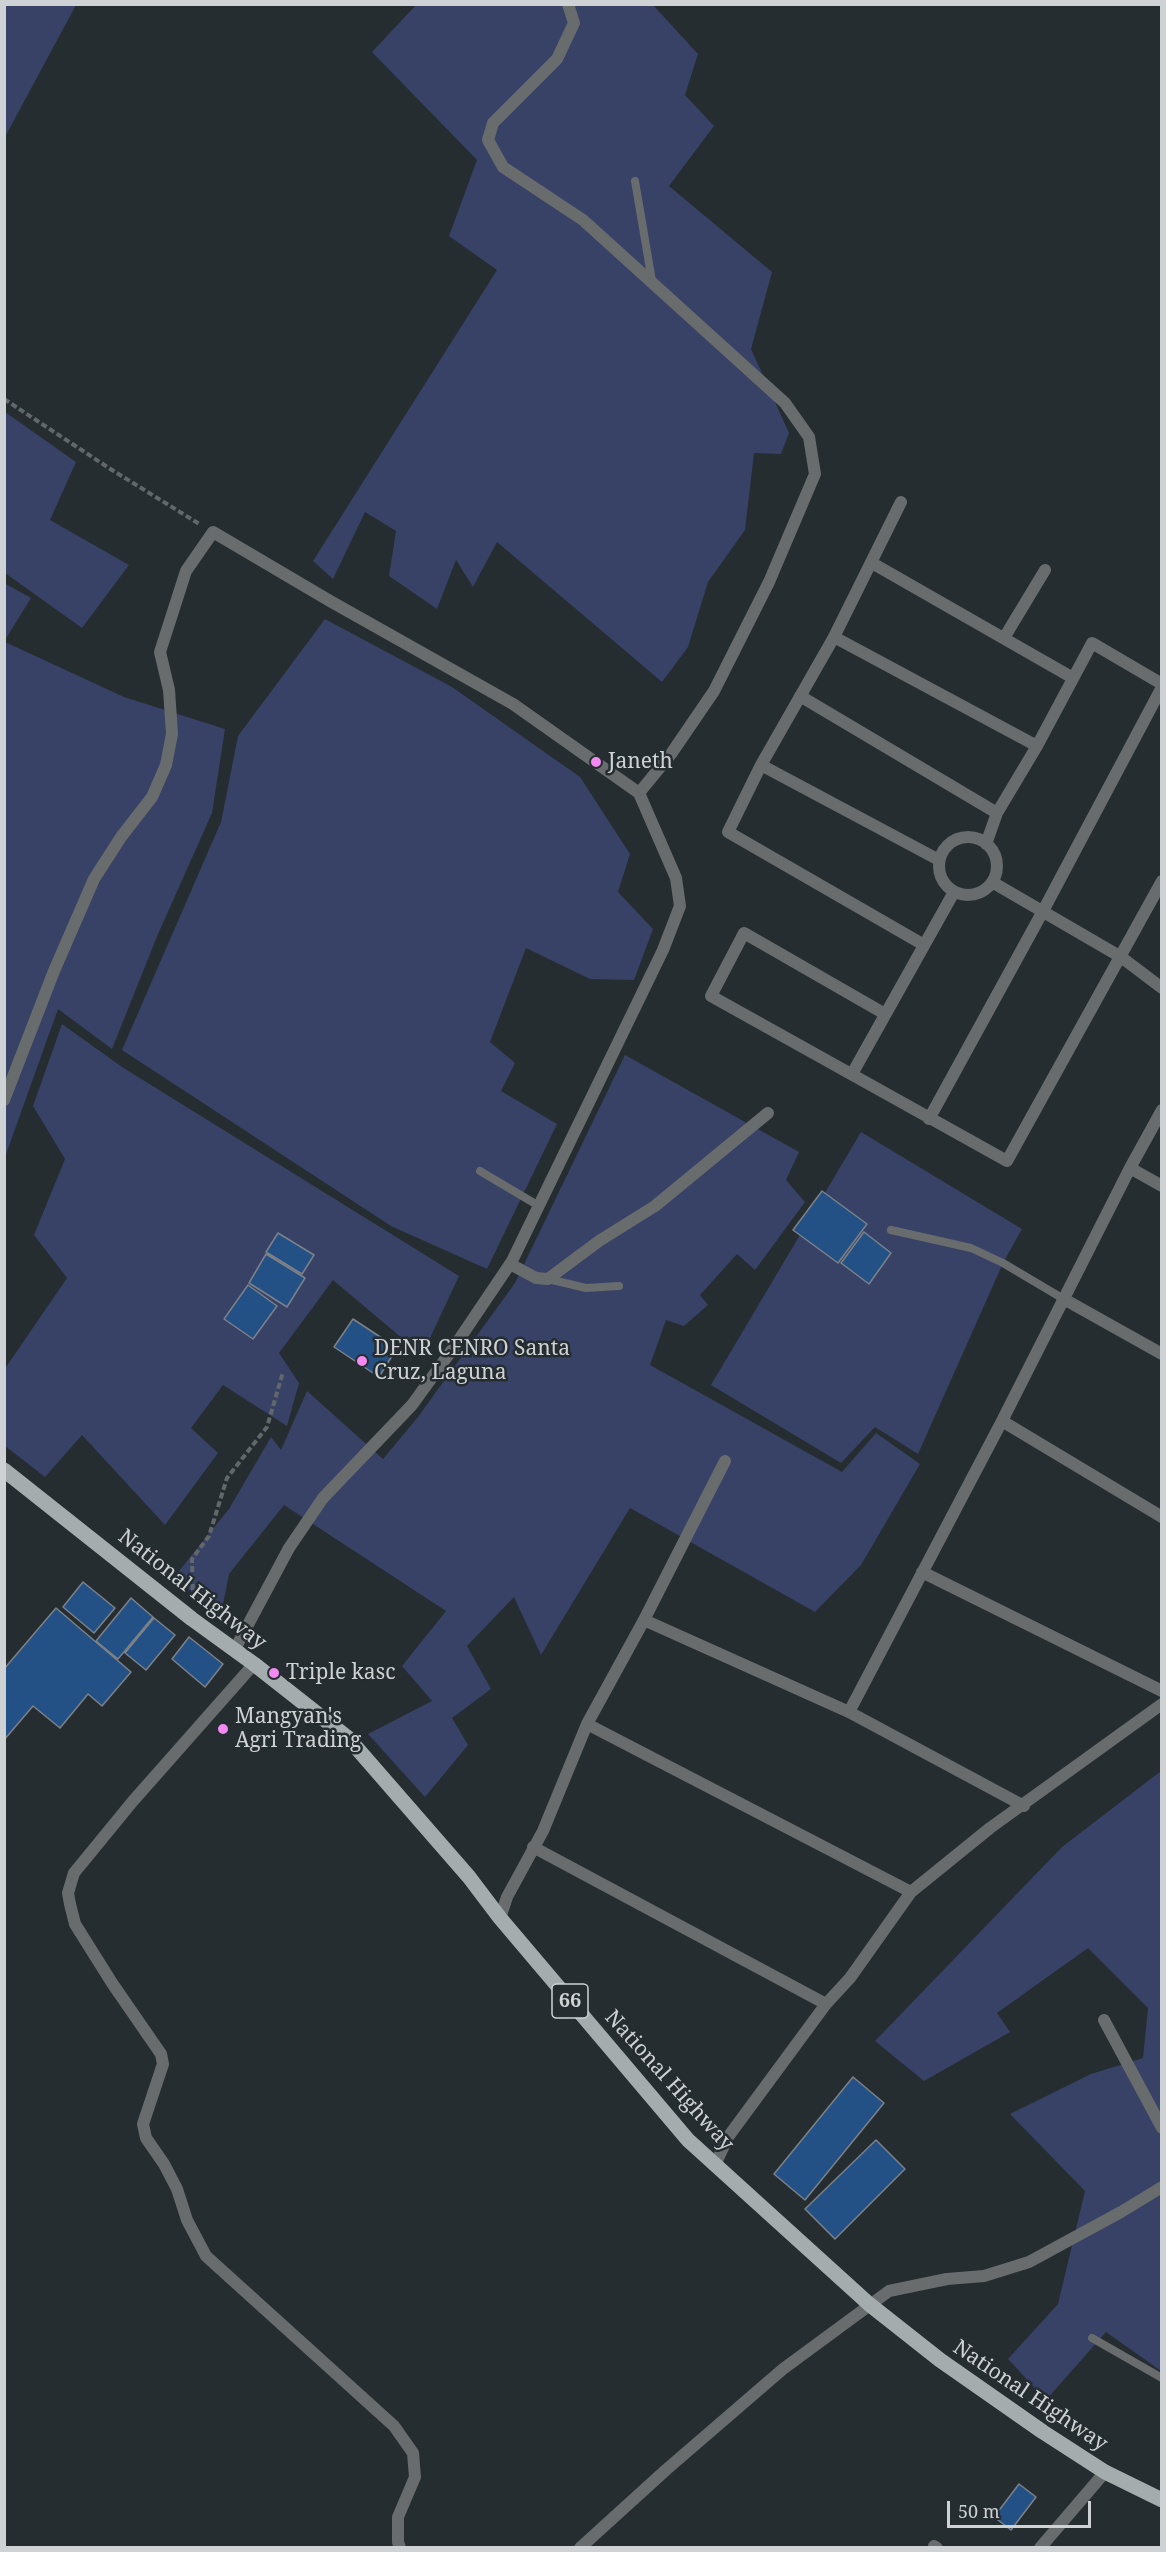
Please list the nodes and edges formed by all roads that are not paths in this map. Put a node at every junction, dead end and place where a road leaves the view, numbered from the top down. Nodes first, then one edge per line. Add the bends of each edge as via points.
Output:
1 (568, 4) edge
2 (635, 181) dead end
3 (652, 283) junction
4 (901, 502) dead end
5 (872, 563) junction
6 (1045, 570) dead end
7 (834, 637) junction
8 (1004, 638) junction
9 (1074, 678) junction
10 (1161, 686) edge
11 (800, 696) junction
12 (1037, 746) junction
13 (761, 765) junction
14 (639, 793) junction
15 (997, 813) junction
16 (986, 844) junction
17 (939, 860) junction
18 (1161, 881) edge
19 (992, 882) junction
20 (954, 892) junction
21 (1043, 911) junction
22 (924, 945) junction
23 (1121, 957) junction
24 (1161, 988) edge
25 (885, 1014) junction
26 (852, 1074) junction
27 (4, 1100) edge
28 (1161, 1110) edge
29 (768, 1113) dead end
30 (929, 1119) junction
31 (1130, 1167) junction
32 (480, 1171) dead end
33 (1161, 1186) edge
34 (539, 1206) junction
35 (891, 1230) dead end
36 (510, 1264) junction
37 (548, 1280) junction
38 (619, 1286) dead end
39 (1062, 1298) junction
40 (1161, 1354) edge
41 (1002, 1421) junction
42 (725, 1461) dead end
43 (4, 1470) edge
44 (1161, 1517) edge
45 (922, 1572) junction
46 (644, 1620) junction
47 (235, 1649) junction
48 (254, 1664) junction
49 (1161, 1691) edge
50 (1161, 1704) edge
51 (849, 1712) junction
52 (587, 1724) junction
53 (1024, 1806) junction
54 (533, 1846) junction
55 (911, 1892) junction
56 (500, 1918) junction
57 (826, 2004) junction
58 (1104, 2020) dead end
59 (1161, 2128) edge
60 (715, 2165) junction
61 (1161, 2187) edge
62 (869, 2304) junction
63 (1092, 2337) dead end
64 (1161, 2378) edge
65 (1105, 2472) junction
66 (1161, 2500) edge
67 (400, 2547) edge
68 (580, 2547) edge
69 (1040, 2547) edge

1 - 3 street via 574,23 557,59 493,123 488,140 503,167 583,220
2 - 3 lane
3 - 14 street via 785,403 809,436 815,474 769,582 714,691
4 - 5 street
5 - 7 street
5 - 8 street
6 - 8 street
7 - 11 street
7 - 12 street
8 - 9 street
9 - 10 street via 1092,643
9 - 12 street
10 - 21 street
11 - 13 street
11 - 15 street
12 - 15 street
13 - 17 street
13 - 22 street via 728,832
14 - 27 street via 513,704 213,532 186,571 160,652 169,690 172,734 166,765 152,797 94,879
14 - 34 street via 676,878 680,906 663,950
15 - 16 street
16 - 17 street via 976,838 960,838 947,846
16 - 19 street via 997,862
17 - 20 street via 941,877
18 - 23 street
19 - 20 street via 976,894
19 - 21 street
20 - 22 street
21 - 23 street
21 - 30 street
22 - 25 street
23 - 24 street
23 - 30 street via 1007,1161
25 - 26 street
25 - 26 street via 744,933 711,996
26 - 30 street
28 - 31 street
29 - 37 street via 655,1206 599,1240
31 - 33 street
31 - 39 street
32 - 34 lane
34 - 36 street
35 - 39 lane via 970,1248
36 - 37 street
36 - 47 street via 411,1405 323,1498 289,1548
37 - 38 lane via 586,1288
39 - 40 street
39 - 41 street
41 - 44 street
41 - 45 street
42 - 46 street
43 - 47 main road, National Highway / 66
45 - 49 street
45 - 51 street
46 - 51 street
46 - 52 street
47 - 48 main road, National Highway / 66
48 - 56 main road, National Highway / 66 via 348,1738
48 - 67 street via 74,1873 70,1904 75,1924 161,2054 163,2064 143,2124 146,2138 165,2164 206,2256 394,2427 412,2452 415,2477 398,2517
50 - 53 street
51 - 53 street
52 - 54 street via 543,1831
52 - 55 street
53 - 55 street via 990,1828
54 - 56 street
54 - 57 street
55 - 57 street via 850,1978
56 - 60 main road, National Highway / 66 via 688,2140
57 - 60 street via 728,2137
58 - 59 street
60 - 62 main road, National Highway / 66
61 - 62 street via 1029,2262 984,2276 889,2291
62 - 65 main road, National Highway / 66 via 940,2360
62 - 68 street via 783,2369
63 - 64 lane
65 - 66 main road, National Highway / 66
65 - 69 street

